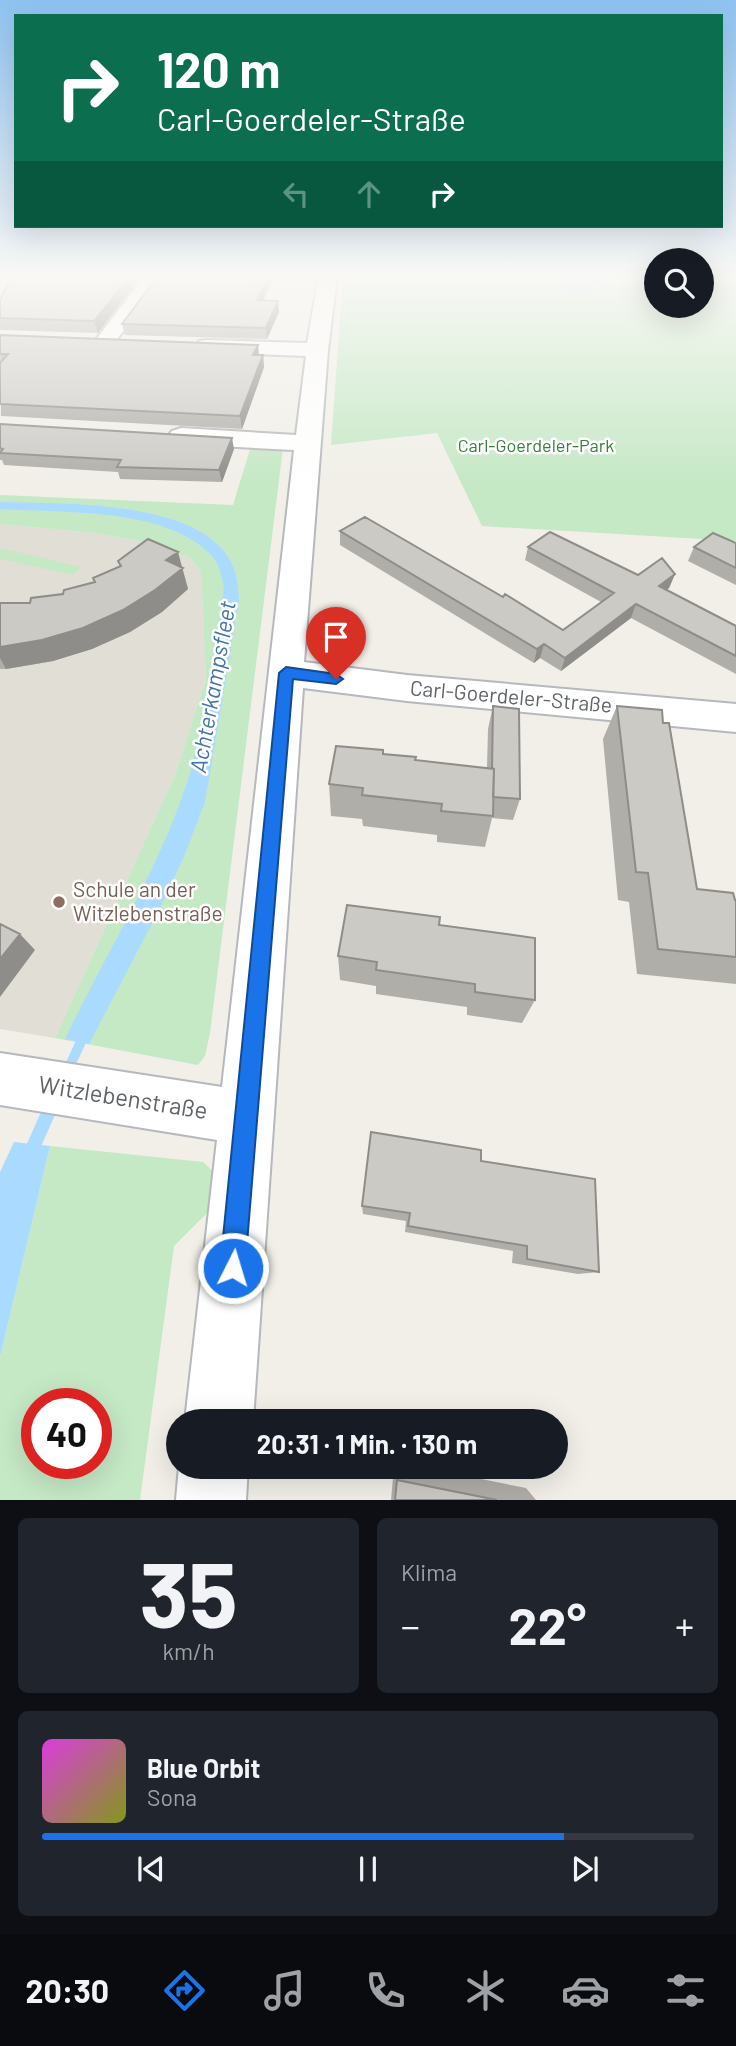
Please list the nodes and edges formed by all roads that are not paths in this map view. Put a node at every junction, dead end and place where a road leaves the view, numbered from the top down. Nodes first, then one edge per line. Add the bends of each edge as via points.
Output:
1 (211, 346) edge
2 (318, 346) edge
3 (317, 350) junction
4 (152, 434) edge
5 (308, 443) junction
6 (286, 673) junction
7 (736, 718) edge
8 (14, 1081) edge
9 (246, 1118) junction
10 (220, 1409) edge
11 (213, 1479) edge
12 (211, 1500) edge

1 - 3 street
2 - 3 street
3 - 5 street
4 - 5 street
5 - 6 street
6 - 7 street, Carl-Goerdeler-Straße
6 - 9 street
8 - 9 street, Witzlebenstraße
9 - 10 street
11 - 12 street

